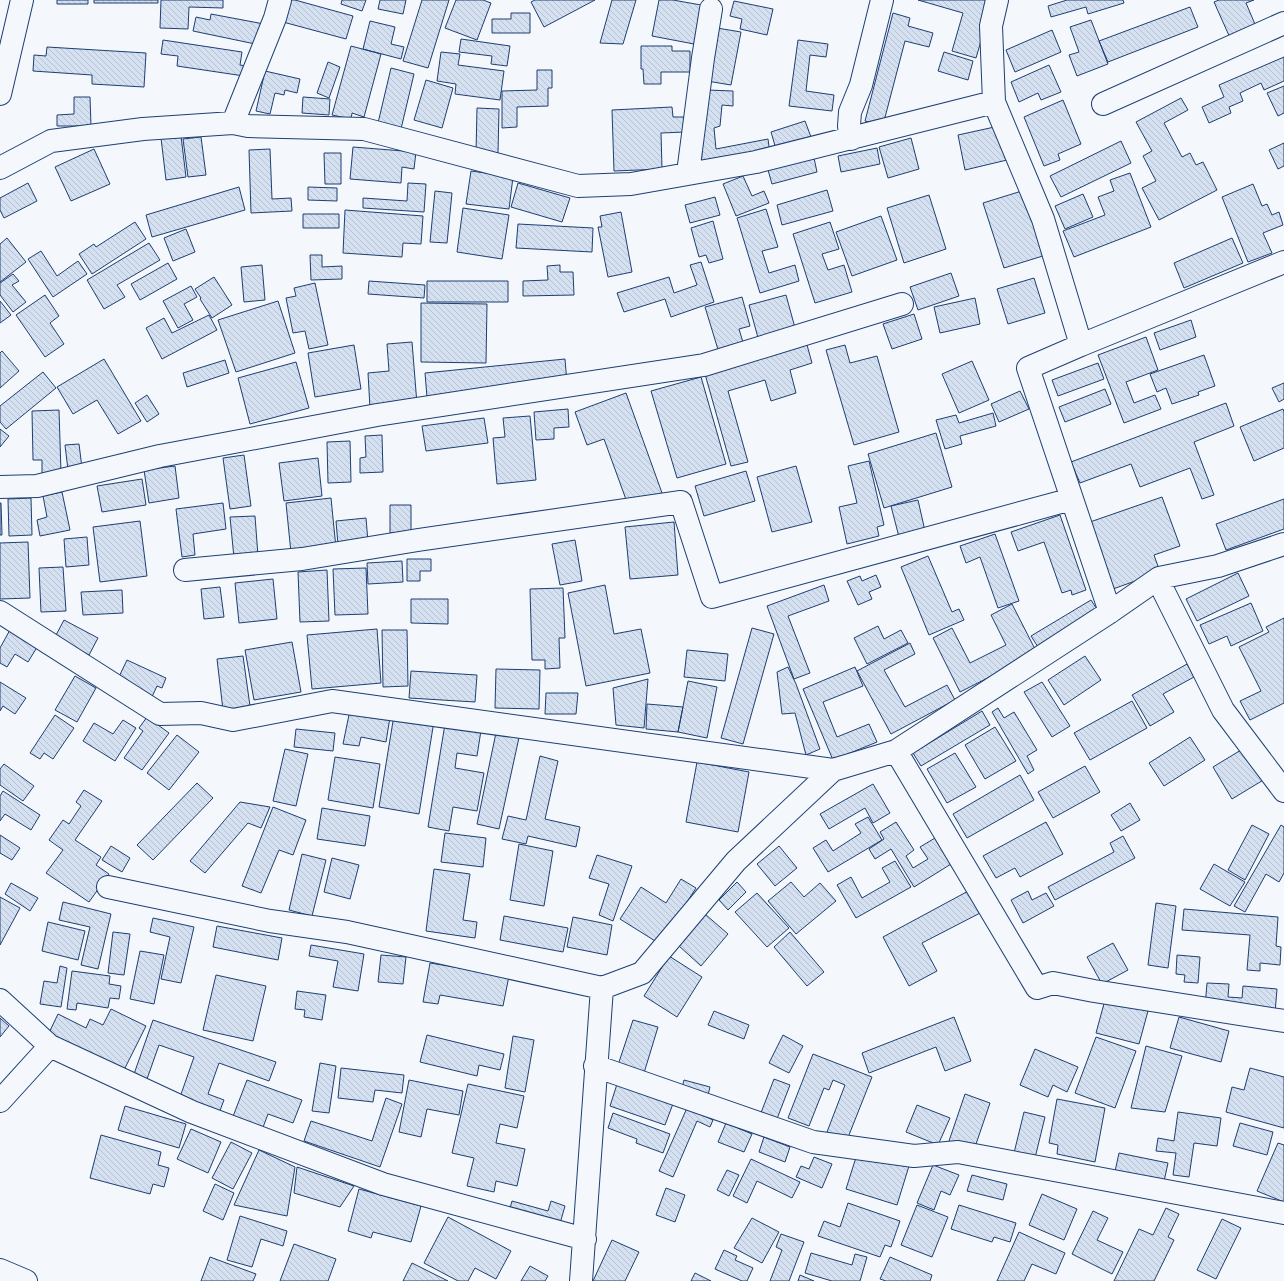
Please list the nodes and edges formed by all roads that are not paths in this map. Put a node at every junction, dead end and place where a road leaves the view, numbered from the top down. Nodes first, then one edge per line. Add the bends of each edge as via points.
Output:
1 (22, 0) edge
2 (280, 0) edge
3 (882, 0) edge
4 (997, 0) edge
5 (710, 9) dead end
6 (1284, 23) edge
7 (0, 94) edge
8 (994, 102) junction
9 (1103, 104) dead end
10 (233, 123) junction
11 (851, 139) junction
12 (0, 168) edge
13 (688, 173) junction
14 (1284, 262) edge
15 (902, 304) dead end
16 (1081, 344) junction
17 (0, 487) edge
18 (1072, 500) junction
19 (1284, 544) edge
20 (185, 570) dead end
21 (1159, 578) junction
22 (0, 612) edge
23 (1110, 612) junction
24 (896, 751) junction
25 (833, 770) junction
26 (1284, 791) edge
27 (108, 888) dead end
28 (602, 988) junction
29 (0, 1000) edge
30 (1284, 1021) edge
31 (50, 1046) junction
32 (596, 1066) junction
33 (0, 1101) edge
34 (1284, 1213) edge
35 (585, 1239) junction
36 (0, 1270) edge
37 (26, 1281) edge
38 (581, 1281) edge

1 - 7 street
2 - 10 street
3 - 11 street via 861,85 850,112
4 - 8 street via 991,26
5 - 13 street
6 - 9 street
8 - 11 street
8 - 16 street via 1043,219
10 - 12 street via 143,129 51,141
10 - 13 street via 248,126 364,129 578,186 631,184
11 - 13 street via 756,162
14 - 16 street
15 - 17 street via 704,365 376,415 160,456 37,486
16 - 18 street via 1028,368
18 - 20 street via 712,597 681,502 302,559
18 - 23 street
19 - 21 street via 1218,566
21 - 23 street
21 - 26 street via 1223,710
22 - 25 street via 160,714 201,713 233,720 332,701
23 - 24 street
24 - 25 street
24 - 30 street via 1037,988 1053,983
25 - 28 street via 736,862 642,973
27 - 28 street via 270,921 347,932
28 - 32 street
29 - 31 street
31 - 33 street
31 - 35 street via 192,1112 383,1184
32 - 34 street via 814,1142 914,1156 958,1152
32 - 35 street
35 - 38 street
36 - 37 street

